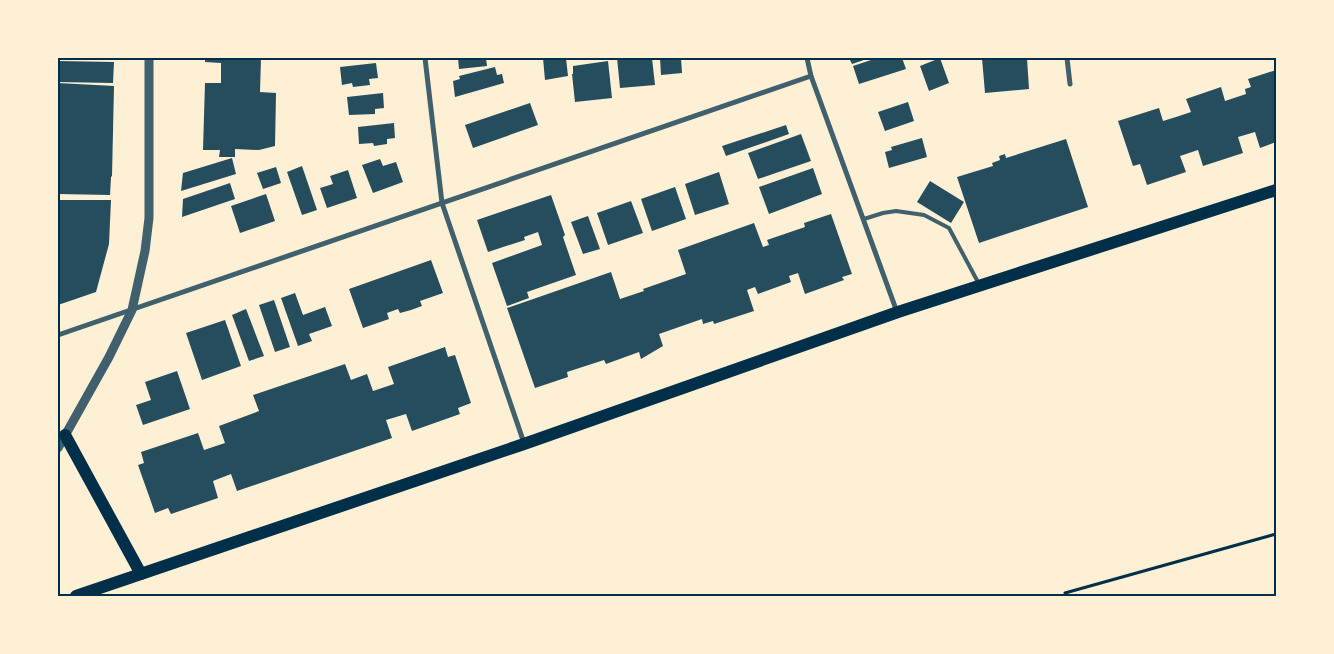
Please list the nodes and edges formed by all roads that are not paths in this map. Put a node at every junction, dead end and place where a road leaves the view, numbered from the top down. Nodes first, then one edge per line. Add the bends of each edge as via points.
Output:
1 (149, 58) edge
2 (425, 58) edge
3 (807, 58) edge
4 (1067, 58) edge
5 (811, 76) junction
6 (1070, 84) dead end
7 (1276, 190) edge
8 (442, 203) junction
9 (864, 219) junction
10 (980, 286) junction
11 (132, 310) junction
12 (898, 312) junction
13 (58, 335) edge
14 (65, 435) junction
15 (524, 444) junction
16 (58, 448) edge
17 (141, 574) junction
18 (76, 596) edge

1 - 11 street via 149,218
2 - 8 street
3 - 5 street
4 - 6 street
5 - 8 street
5 - 9 street
7 - 10 main road
8 - 11 street
8 - 15 street
9 - 10 lane via 896,212 924,215 949,228
9 - 12 street
10 - 12 main road
11 - 13 street
11 - 14 street
12 - 15 main road
14 - 16 street
14 - 17 main road
15 - 17 main road
17 - 18 main road

